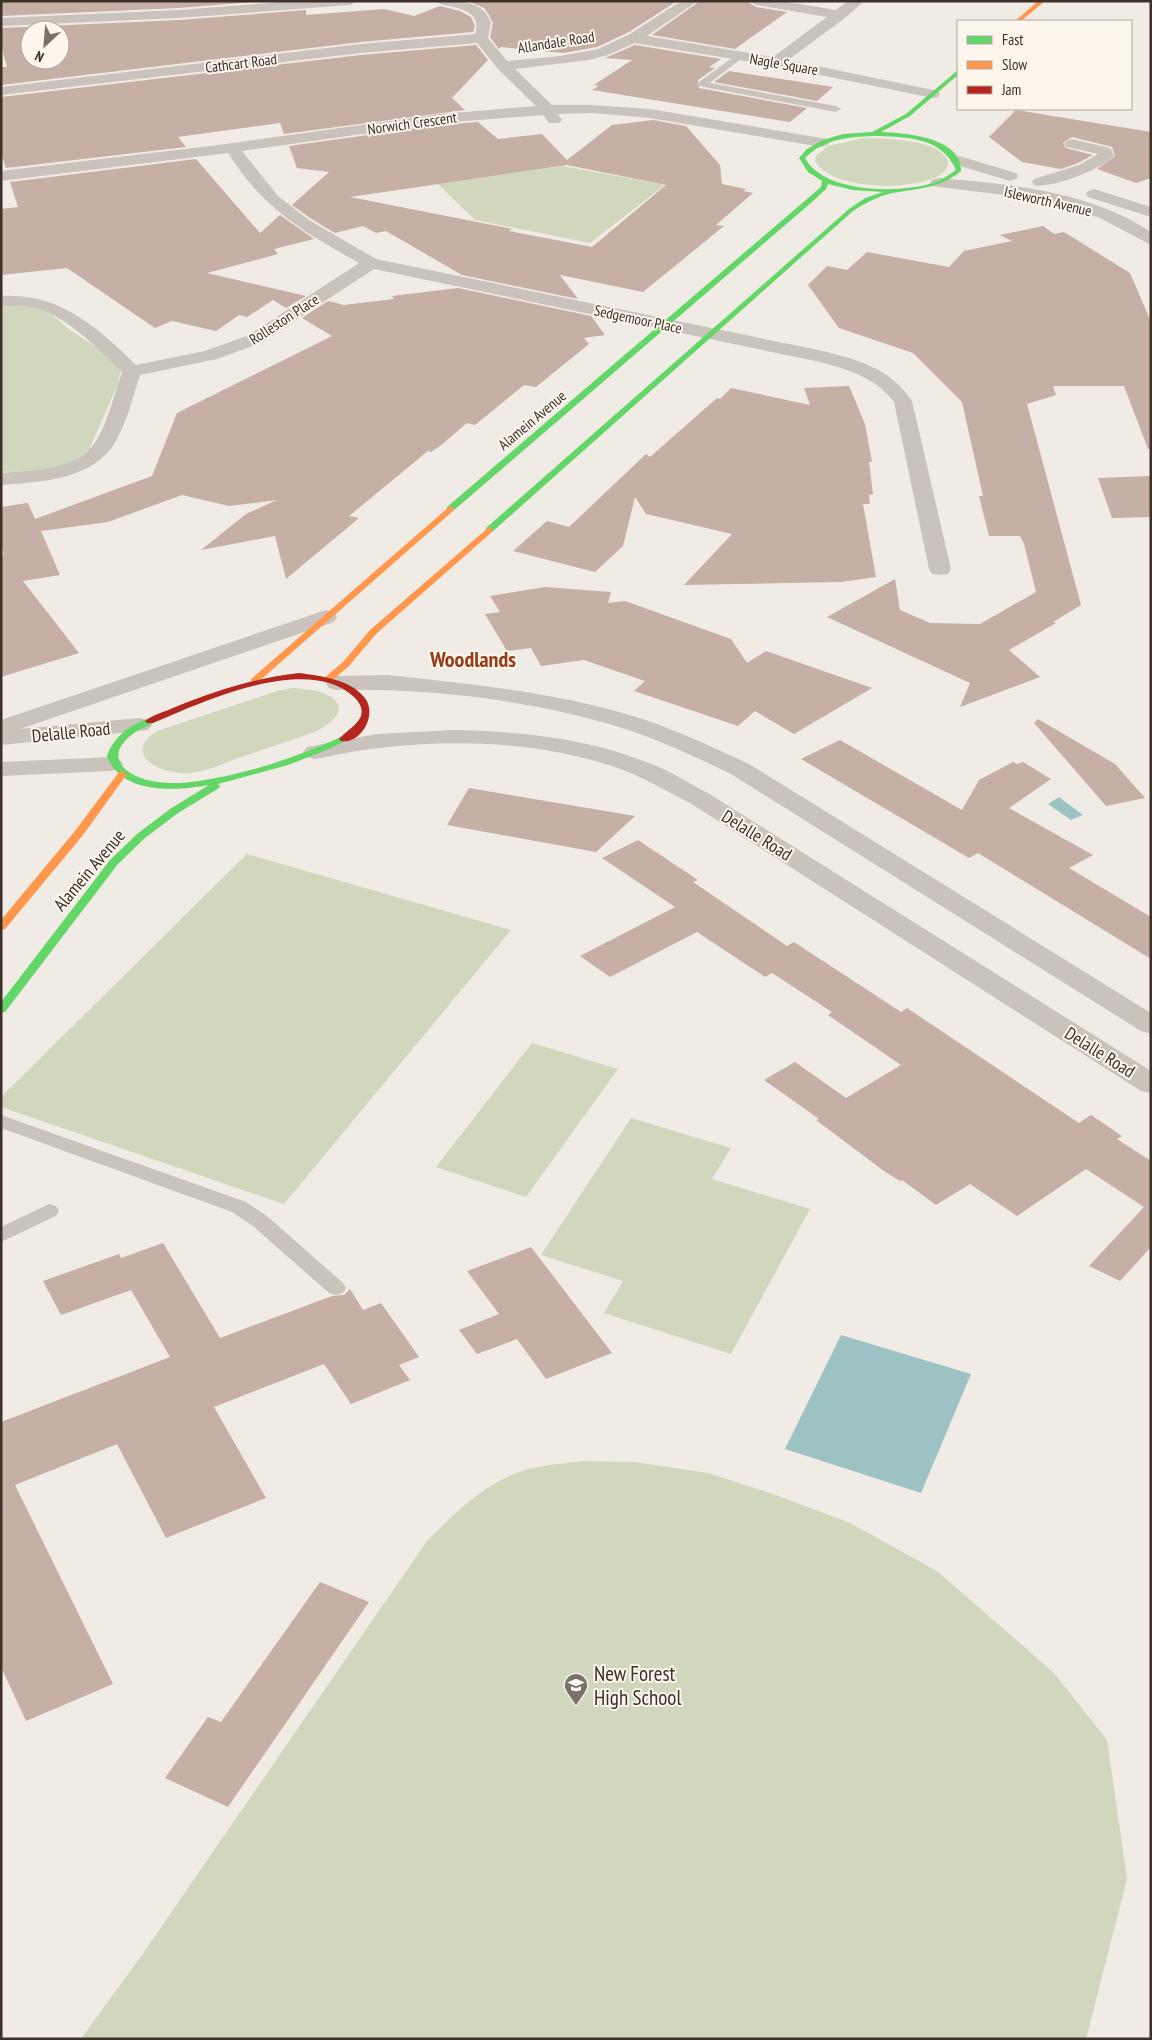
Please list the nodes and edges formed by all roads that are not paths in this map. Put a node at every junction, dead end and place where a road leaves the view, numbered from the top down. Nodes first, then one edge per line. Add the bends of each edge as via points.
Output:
1 (350, 1) edge
2 (445, 1) edge
3 (691, 1) edge
4 (756, 1) edge
5 (858, 1) edge
6 (1042, 1) edge
7 (840, 15) junction
8 (1019, 20) edge
9 (1, 22) edge
10 (481, 38) junction
11 (633, 38) junction
12 (739, 56) junction
13 (776, 62) junction
14 (503, 66) junction
15 (957, 73) edge
16 (1, 92) edge
17 (930, 96) junction
18 (836, 109) dead end
19 (929, 114) dead end
20 (552, 115) junction
21 (936, 130) dead end
22 (873, 134) junction
23 (822, 142) junction
24 (1072, 144) dead end
25 (944, 148) junction
26 (236, 154) junction
27 (802, 158) junction
28 (959, 161) junction
29 (1, 176) edge
30 (826, 180) junction
31 (1040, 182) junction
32 (938, 184) junction
33 (1, 189) edge
34 (897, 190) junction
35 (1142, 192) dead end
36 (1122, 201) junction
37 (1151, 212) edge
38 (1151, 240) edge
39 (370, 263) junction
40 (1, 301) edge
41 (667, 324) junction
42 (710, 335) junction
43 (132, 371) junction
44 (1, 479) edge
45 (401, 552) junction
46 (416, 556) dead end
47 (432, 560) dead end
48 (449, 565) junction
49 (940, 569) dead end
50 (326, 617) junction
51 (254, 681) junction
52 (332, 682) junction
53 (140, 725) junction
54 (1, 728) edge
55 (1, 738) edge
56 (314, 752) junction
57 (1, 769) edge
58 (116, 769) junction
59 (227, 779) junction
60 (1, 927) edge
61 (1, 1010) edge
62 (1151, 1025) edge
63 (1151, 1084) edge
64 (1, 1121) edge
65 (49, 1211) dead end
66 (1, 1235) edge
67 (336, 1288) dead end

1 - 9 street via 188,14
2 - 10 street via 466,7 482,17 485,24
3 - 11 street, Allandale Road
4 - 7 street
5 - 7 street
6 - 8 street
7 - 13 street
10 - 14 street
10 - 16 street, Cathcart Road via 377,46
11 - 12 street, Nagle Square
11 - 14 street, Allandale Road via 614,48 579,57
12 - 13 street, Nagle Square
12 - 18 lane via 702,84
13 - 17 street, Nagle Square
14 - 20 street
15 - 17 street
17 - 19 street
17 - 22 street via 904,119
20 - 23 street, Norwich Crescent via 594,109 634,112
20 - 26 street, Norwich Crescent via 468,128
20 - 27 street, Norwich Crescent via 656,128 781,151
21 - 25 street
22 - 23 street
22 - 25 street via 920,139
23 - 27 street via 808,149
24 - 31 street via 1103,150 1106,155 1085,167
25 - 28 street
26 - 29 street, Norwich Crescent
26 - 33 street, Norwich Crescent
26 - 39 street, Sedgemoor Place via 280,206 303,224
27 - 30 street via 804,166
28 - 31 street, Isleworth Avenue via 991,172
28 - 32 street via 959,170
30 - 34 street via 847,186
30 - 41 street, Alamein Avenue via 824,188 810,201
31 - 36 street, Isleworth Avenue
32 - 34 street
32 - 38 street, Isleworth Avenue via 980,187 1092,210 1122,222
34 - 42 street via 859,203
35 - 36 street
36 - 37 street, Isleworth Avenue
39 - 41 street, Sedgemoor Place
39 - 43 street, Rolleston Place via 256,339 213,355
40 - 43 street via 25,300 48,306 112,351
41 - 42 street, Sedgemoor Place
41 - 45 street, Alamein Avenue
42 - 48 street
42 - 49 street, Sedgemoor Place via 823,357 877,375 893,386 903,401
43 - 44 street via 106,441 96,454 74,467
45 - 46 street
45 - 50 street, Alamein Avenue
47 - 48 street
48 - 52 street via 373,632
50 - 51 street, Alamein Avenue
50 - 54 street
51 - 52 street via 299,676
51 - 53 street, Alamein Avenue
52 - 56 street via 360,699 366,709 366,718 360,728 347,738
52 - 62 street via 388,682 514,696 627,722 687,744 740,769
53 - 55 street, Delalle Road
53 - 58 street, Alamein Avenue via 125,734 110,754
56 - 59 street
56 - 63 street, Delalle Road via 385,740 447,737 524,740 611,759 651,773 699,798
57 - 58 street, Delalle Road
58 - 59 street via 138,782 177,786
58 - 60 street, Alamein Avenue via 79,833
59 - 61 street, Alamein Avenue via 174,811 114,862
64 - 67 lane via 239,1207 260,1221
65 - 66 lane

